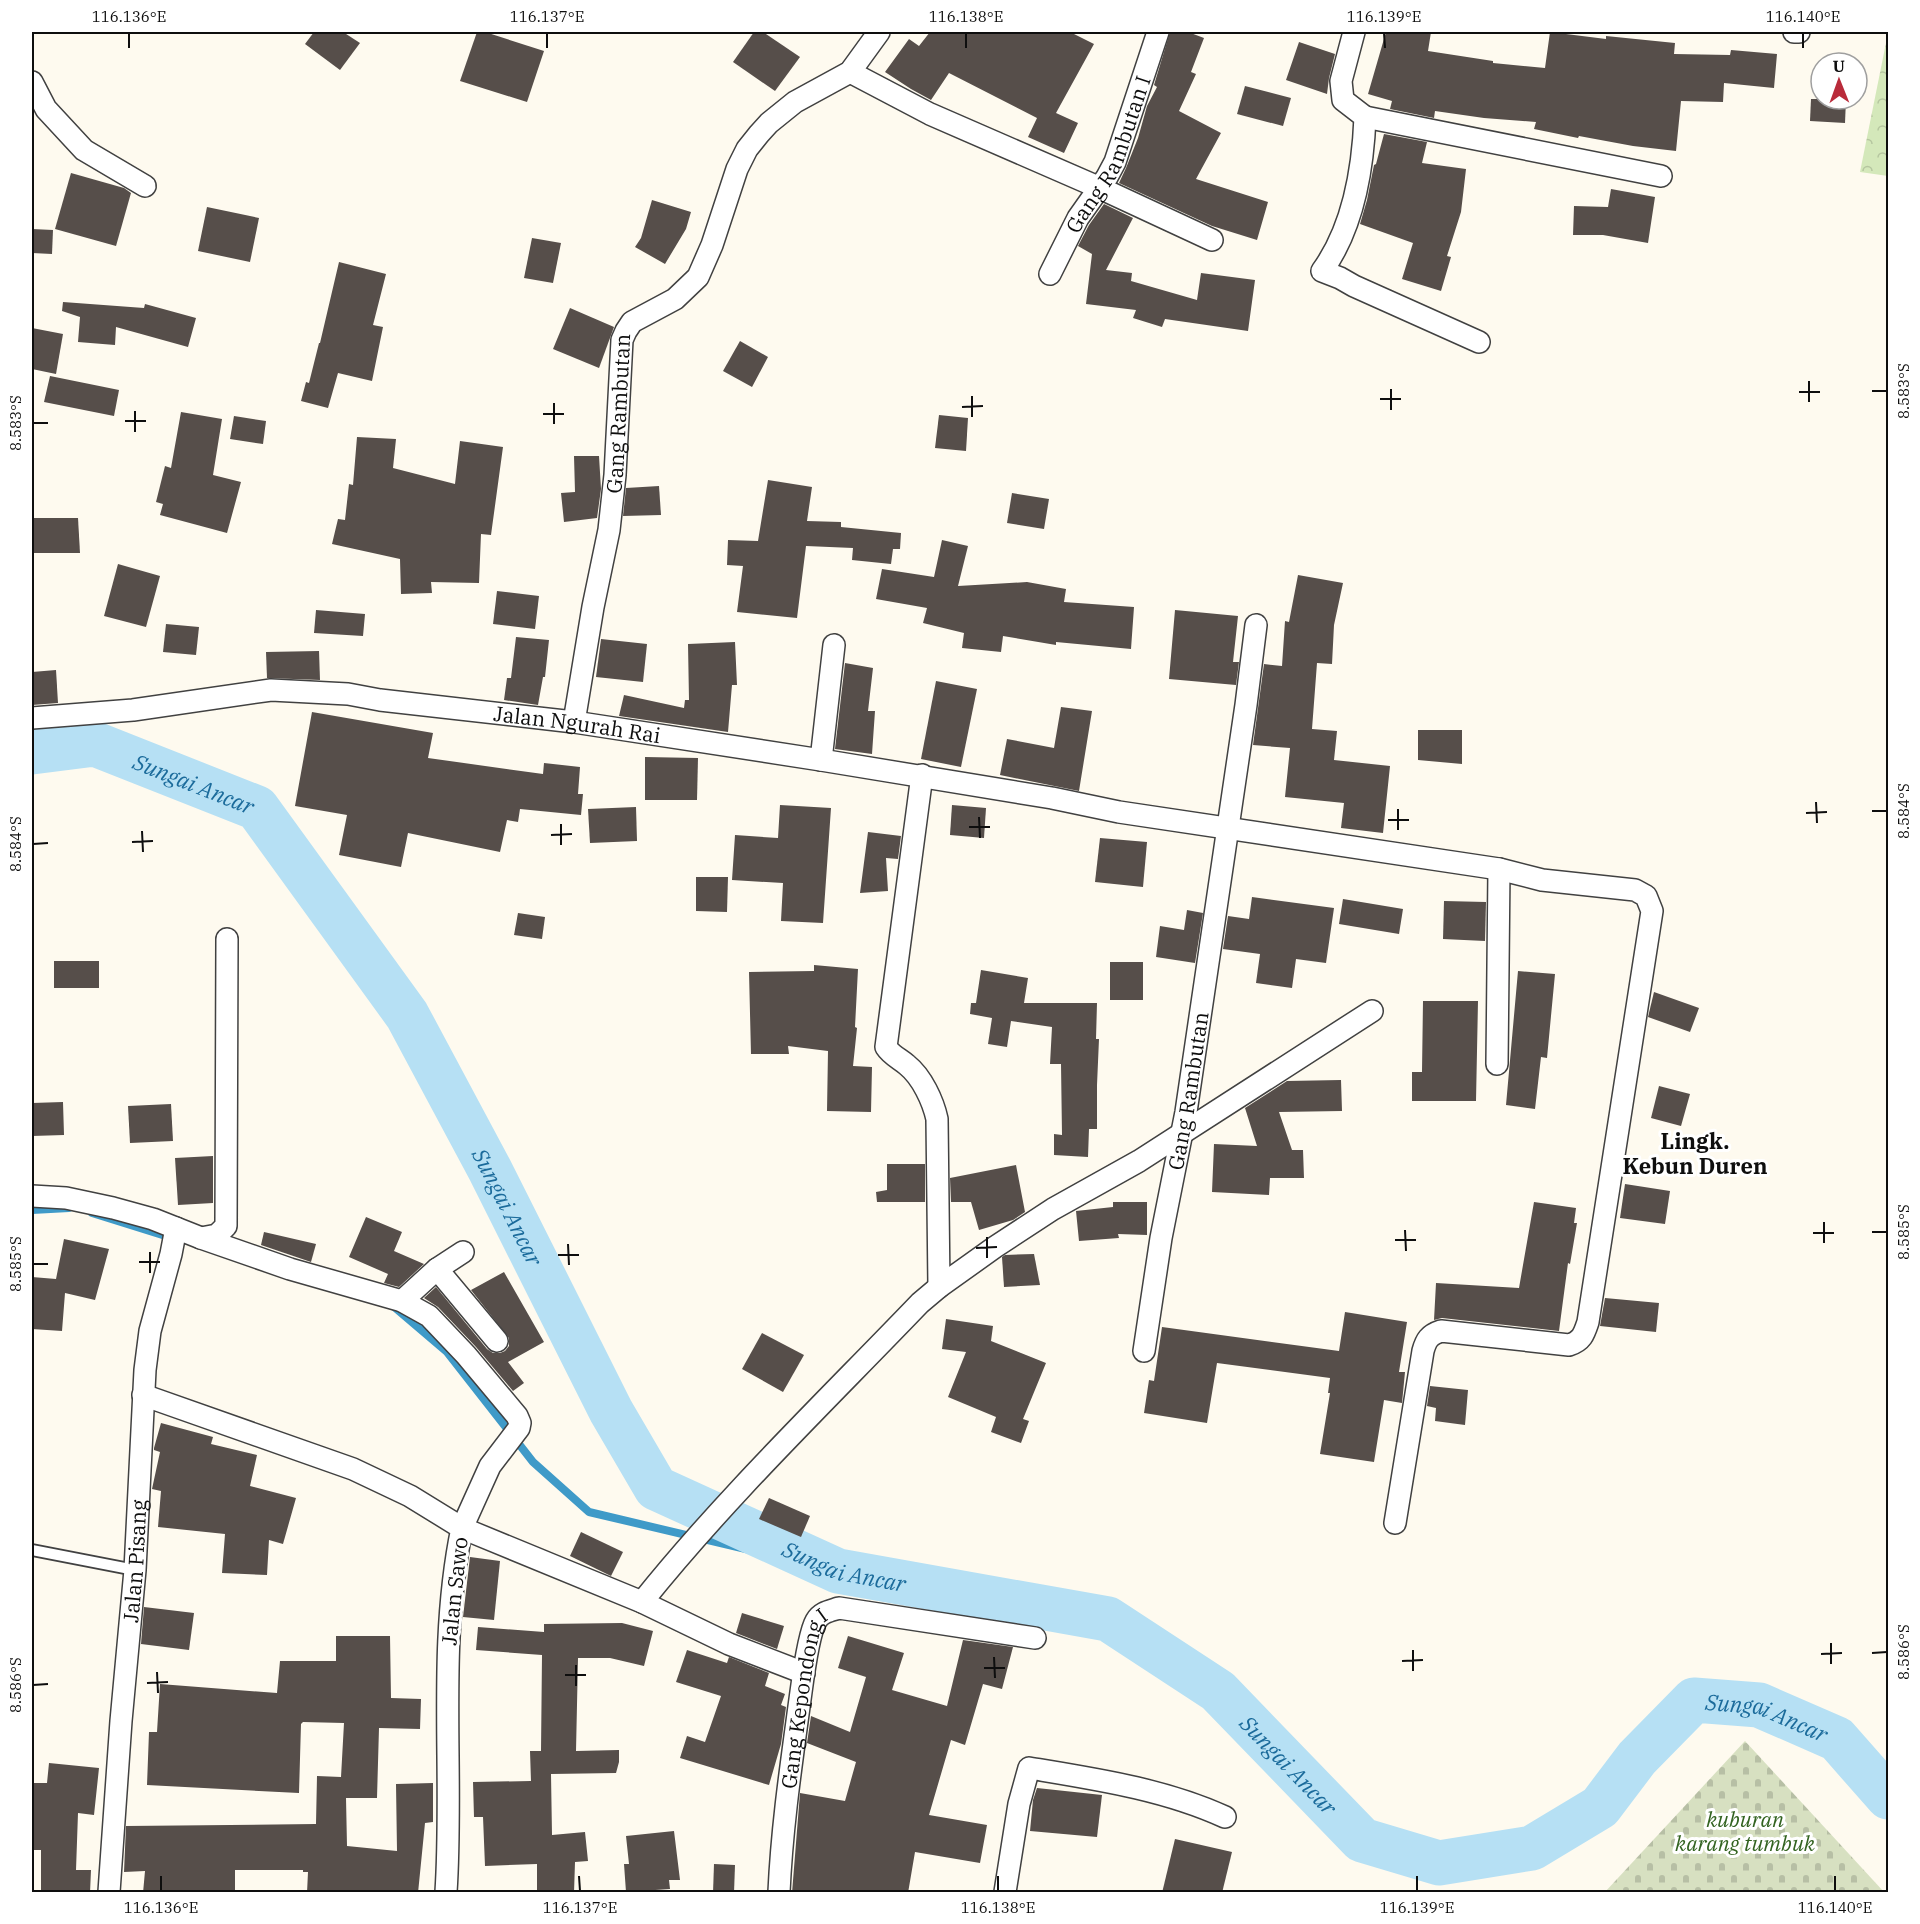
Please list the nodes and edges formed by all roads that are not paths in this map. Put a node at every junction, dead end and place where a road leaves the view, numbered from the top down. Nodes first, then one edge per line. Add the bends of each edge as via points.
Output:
1 (879, 32) edge
2 (1158, 32) edge
3 (1354, 32) edge
4 (1794, 32) edge
5 (1799, 32) edge
6 (850, 72) junction
7 (32, 82) edge
8 (1365, 117) junction
9 (1661, 176) dead end
10 (145, 186) dead end
11 (1100, 188) junction
12 (1212, 240) dead end
13 (1050, 274) dead end
14 (1479, 342) dead end
15 (1256, 624) dead end
16 (834, 645) dead end
17 (32, 718) edge
18 (574, 722) junction
19 (821, 760) junction
20 (922, 776) junction
21 (1227, 829) junction
22 (1499, 869) junction
23 (227, 939) dead end
24 (1372, 1011) dead end
25 (1497, 1064) dead end
26 (1183, 1131) junction
27 (32, 1196) edge
28 (174, 1239) junction
29 (201, 1239) junction
30 (463, 1252) dead end
31 (437, 1269) junction
32 (939, 1287) junction
33 (402, 1301) junction
34 (497, 1341) dead end
35 (1144, 1351) dead end
36 (143, 1395) junction
37 (1395, 1523) dead end
38 (462, 1528) junction
39 (32, 1550) edge
40 (135, 1570) junction
41 (642, 1602) junction
42 (1035, 1638) dead end
43 (804, 1673) junction
44 (1226, 1817) dead end
45 (109, 1893) edge
46 (446, 1893) edge
47 (779, 1893) edge
48 (1005, 1893) edge

1 - 6 street, Gang Rambutan
2 - 11 street, Gang Rambutan I via 1118,154
3 - 8 street via 1341,81 1343,100
4 - 5 street
6 - 11 street via 930,114
6 - 18 street, Gang Rambutan via 795,102 768,123 737,169 698,277 675,299 628,326 624,335 609,530
7 - 10 street via 46,109 84,150
8 - 9 street
8 - 14 street via 1355,195 1333,254 1322,271
11 - 12 street
11 - 13 street, Gang Rambutan I via 1078,218
15 - 21 street, Gang Rambutan
16 - 19 street
17 - 18 street, Jalan Ngurah Rai via 133,710 271,690 348,694
18 - 19 street, Jalan Ngurah Rai
19 - 20 street, Jalan Ngurah Rai
20 - 21 street, Jalan Ngurah Rai
20 - 32 street via 885,1047 909,1067 929,1095 937,1119
21 - 22 street, Jalan Ngurah Rai
21 - 26 street, Gang Rambutan
22 - 25 street
22 - 37 street, Jalan Ngurah Rai via 1542,880 1635,890 1646,896 1652,911 1588,1322 1583,1336 1569,1345 1441,1331 1426,1340
23 - 29 street via 226,1226 217,1235
24 - 26 street
26 - 32 street via 1024,1228
26 - 35 street, Gang Rambutan
27 - 28 street via 66,1198 153,1219
28 - 29 street
28 - 36 street, Jalan Pisang via 150,1331
29 - 33 street
30 - 31 street
31 - 33 street
31 - 34 street
32 - 41 street via 720,1510
33 - 38 street via 429,1316 466,1355 519,1423 476,1494
36 - 38 street, Jalan Sawo via 353,1469 410,1496
36 - 40 street, Jalan Pisang
38 - 41 street
38 - 46 street, Jalan Sawo via 452,1588 447,1664
39 - 40 lane
40 - 45 street, Jalan Pisang
41 - 43 street via 729,1644
42 - 43 street, Gang Kepondong I via 839,1608 821,1615 815,1623
43 - 47 street, Gang Kepondong I via 781,1846
44 - 48 street via 1201,1806 1113,1782 1029,1768 1019,1804

